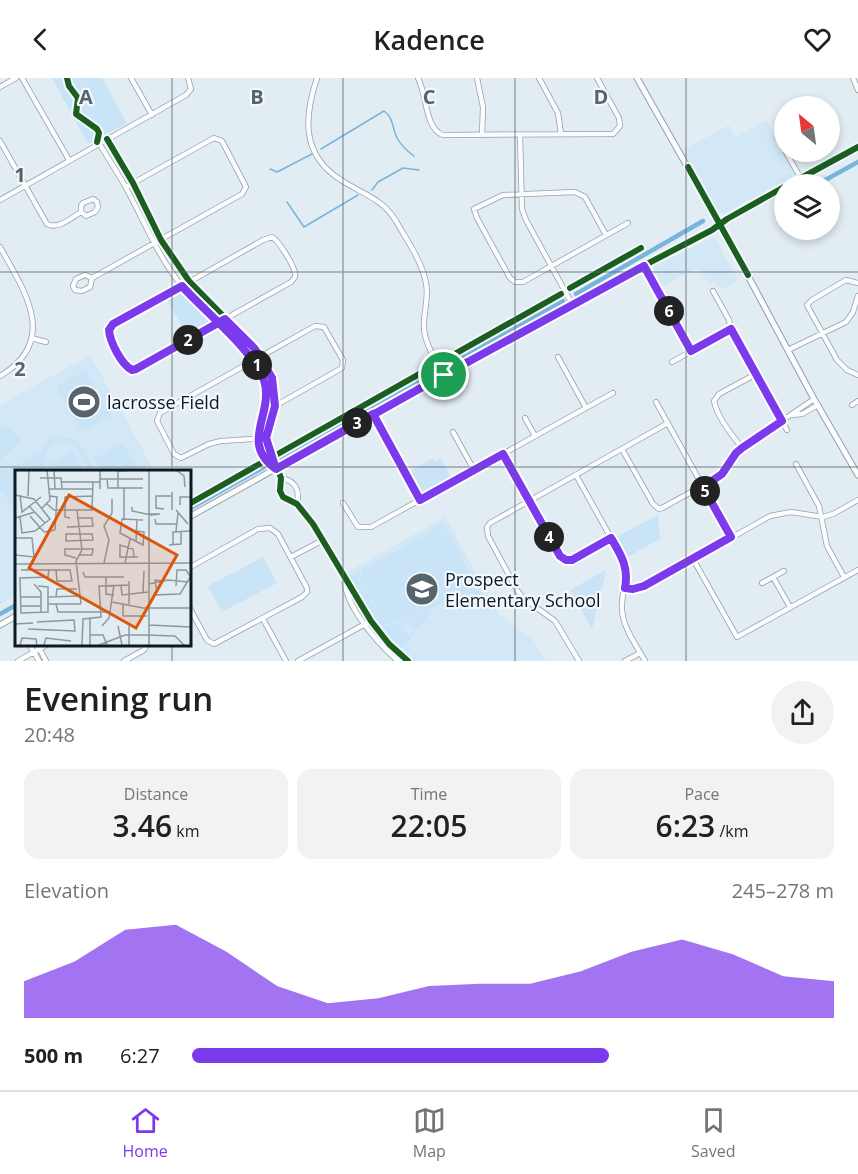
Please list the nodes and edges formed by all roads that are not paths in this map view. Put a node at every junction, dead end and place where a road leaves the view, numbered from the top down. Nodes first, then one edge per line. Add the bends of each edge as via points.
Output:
1 (16, 78) edge
2 (22, 78) edge
3 (131, 78) edge
4 (188, 78) edge
5 (317, 78) edge
6 (418, 78) edge
7 (477, 78) edge
8 (539, 78) edge
9 (597, 78) edge
10 (637, 78) edge
11 (852, 79) edge
12 (0, 87) edge
13 (858, 90) edge
14 (152, 115) junction
15 (561, 134) junction
16 (482, 135) junction
17 (520, 135) junction
18 (107, 139) junction
19 (0, 141) edge
20 (99, 143) junction
21 (858, 147) edge
22 (69, 160) junction
23 (810, 174) edge
24 (134, 183) junction
25 (26, 186) junction
26 (126, 187) junction
27 (774, 193) edge
28 (522, 194) junction
29 (0, 200) edge
30 (81, 212) dead end
31 (628, 223) dead end
32 (720, 224) junction
33 (606, 235) junction
34 (161, 240) junction
35 (153, 244) junction
36 (0, 247) edge
37 (552, 266) junction
38 (644, 266) junction
39 (92, 278) dead end
40 (189, 281) junction
41 (858, 283) edge
42 (182, 286) junction
43 (713, 291) dead end
44 (858, 296) edge
45 (572, 304) junction
46 (225, 319) junction
47 (218, 323) junction
48 (731, 329) junction
49 (821, 334) junction
50 (31, 338) junction
51 (46, 342) dead end
52 (788, 350) junction
53 (691, 351) junction
54 (261, 357) junction
55 (558, 357) dead end
56 (254, 361) junction
57 (672, 362) dead end
58 (756, 374) junction
59 (444, 375) junction
60 (858, 375) edge
61 (0, 376) edge
62 (613, 393) dead end
63 (814, 399) junction
64 (858, 400) edge
65 (656, 402) dead end
66 (265, 404) junction
67 (818, 405) junction
68 (852, 405) dead end
69 (275, 406) junction
70 (586, 408) junction
71 (373, 414) junction
72 (792, 415) junction
73 (525, 418) dead end
74 (782, 421) junction
75 (668, 423) junction
76 (787, 430) dead end
77 (453, 432) dead end
78 (536, 436) junction
79 (266, 438) junction
80 (258, 439) junction
81 (742, 448) junction
82 (622, 449) junction
83 (503, 454) junction
84 (796, 464) dead end
85 (276, 469) junction
86 (474, 470) junction
87 (576, 475) junction
88 (858, 475) edge
89 (282, 478) junction
90 (703, 487) junction
91 (420, 500) junction
92 (858, 500) edge
93 (529, 501) junction
94 (343, 502) dead end
95 (297, 504) junction
96 (190, 516) edge
97 (822, 517) junction
98 (731, 537) junction
99 (611, 538) junction
100 (323, 540) junction
101 (291, 557) junction
102 (693, 559) junction
103 (190, 567) edge
104 (858, 570) edge
105 (784, 571) dead end
106 (773, 577) junction
107 (844, 577) junction
108 (344, 579) junction
109 (762, 583) dead end
110 (625, 588) junction
111 (790, 607) junction
112 (190, 609) edge
113 (15, 618) edge
114 (263, 619) junction
115 (371, 621) junction
116 (0, 625) edge
117 (365, 625) junction
118 (30, 646) edge
119 (146, 646) edge
120 (38, 647) edge
121 (34, 652) junction
122 (640, 653) junction
123 (400, 660) edge
124 (18, 661) edge
125 (39, 661) edge
126 (46, 661) edge
127 (124, 661) edge
128 (286, 661) edge
129 (298, 661) edge
130 (408, 661) edge
131 (579, 661) edge
132 (625, 661) edge
133 (645, 661) edge

1 - 12 street
2 - 22 street
3 - 14 street
4 - 14 street via 191,89 186,95
5 - 59 street via 308,115 315,152 334,175 381,203 395,220 424,273 424,331
6 - 16 street via 431,126 436,131 443,135
7 - 16 street via 483,107
8 - 15 street via 558,112
9 - 15 street via 619,118 618,129 607,135
10 - 32 main road
11 - 13 street
14 - 18 street
15 - 17 street
16 - 17 street
17 - 28 street
18 - 20 street
18 - 24 street
19 - 25 street
20 - 22 street
20 - 26 street
21 - 23 main road
22 - 25 street
24 - 26 street
24 - 34 street
24 - 34 street via 218,138 246,187 242,194
25 - 29 street
25 - 30 street via 50,226 58,226
26 - 35 street
27 - 32 main road
28 - 33 street via 580,193
28 - 37 street via 526,220
28 - 37 street via 496,196 474,209 477,218 515,282 523,282
31 - 33 street
32 - 38 main road
32 - 52 main road
33 - 37 street
34 - 35 street
34 - 40 street
35 - 39 street
35 - 42 street
36 - 50 street via 30,303
37 - 45 street
38 - 45 main road
38 - 53 street
40 - 42 street
40 - 46 street
40 - 46 street via 263,240 272,237 278,241 295,277
41 - 49 street via 845,281 807,305
42 - 47 street
42 - 47 street via 113,324 110,336 125,365 136,369
43 - 48 street
44 - 49 street via 846,322
45 - 59 main road
46 - 47 street
46 - 54 street
47 - 56 street
48 - 53 street
48 - 58 street
49 - 52 street
49 - 60 street via 837,360
50 - 51 street
50 - 61 street via 20,360
52 - 63 main road
53 - 57 street
54 - 56 street
54 - 69 street via 272,378
54 - 69 street via 315,326 322,326 343,360 340,370
55 - 70 street
56 - 66 street via 265,384
56 - 80 street via 157,418 178,457 184,458 221,441
58 - 74 street
58 - 81 street via 719,394 714,401
59 - 71 main road
62 - 70 street
63 - 67 main road
63 - 72 street
64 - 68 street
65 - 75 street
66 - 69 street
66 - 80 street
67 - 72 street
67 - 88 main road
69 - 79 street
70 - 78 street
71 - 85 main road
71 - 91 street
72 - 74 street
73 - 78 street
74 - 76 street
74 - 81 street
75 - 82 street
75 - 90 street
77 - 86 street
78 - 83 street
79 - 80 street
79 - 85 street
80 - 85 street via 263,456
81 - 90 street via 722,474
82 - 87 street
82 - 90 street via 659,508
83 - 86 street
83 - 93 street
84 - 97 street
85 - 89 street
85 - 96 main road
86 - 91 street
87 - 93 street
87 - 99 street
89 - 95 street via 295,485
89 - 95 street via 283,497
90 - 98 street
91 - 94 street via 371,527 362,528 355,524
92 - 97 street
93 - 99 street via 566,560
93 - 131 street via 490,523 488,536 517,590 555,621
95 - 100 street
97 - 98 street via 791,512 774,515
97 - 107 street via 827,546
98 - 102 street
99 - 110 street via 626,565
100 - 101 street
100 - 108 street
101 - 103 street via 278,534 270,528 258,529
101 - 114 street via 307,591
102 - 110 street via 640,589
102 - 111 street via 737,637
104 - 107 street
105 - 106 street
106 - 109 street
106 - 111 street
107 - 111 street
108 - 115 street
108 - 117 street
110 - 122 street via 623,617
112 - 114 street via 211,644
113 - 116 main road
114 - 128 street
115 - 117 street
115 - 123 street
117 - 123 street
117 - 129 street
118 - 121 street
119 - 127 street
120 - 121 street
120 - 126 street
121 - 124 street
121 - 125 street
122 - 132 street
122 - 133 street
123 - 130 street

